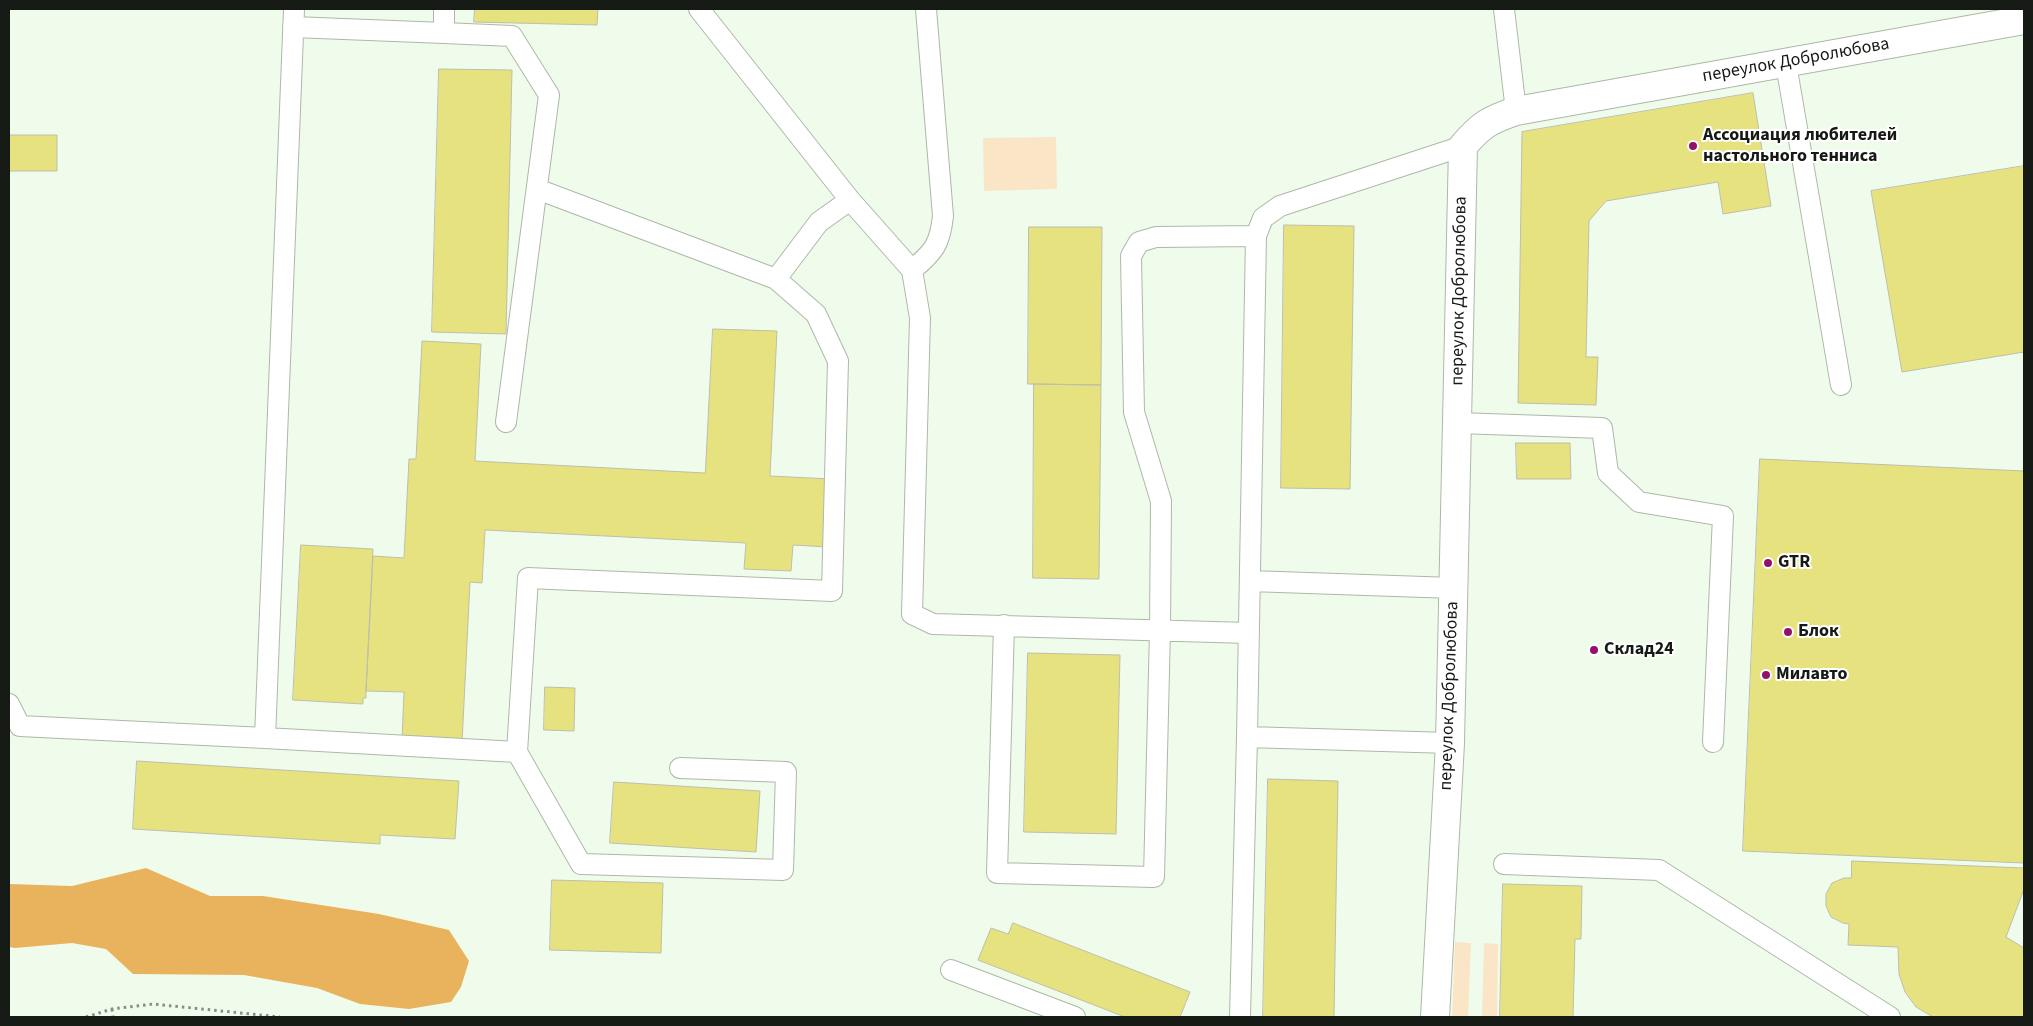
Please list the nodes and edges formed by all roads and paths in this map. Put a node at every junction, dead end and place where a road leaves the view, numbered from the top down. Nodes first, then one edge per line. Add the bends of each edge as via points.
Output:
1 (444, 9) edge
2 (699, 9) edge
3 (926, 9) edge
4 (1504, 9) edge
5 (294, 18) edge
6 (2024, 20) edge
7 (444, 33) junction
8 (1786, 64) junction
9 (1516, 111) junction
10 (1463, 146) junction
11 (537, 189) junction
12 (850, 200) junction
13 (1256, 236) junction
14 (912, 270) junction
15 (776, 279) junction
16 (1841, 384) dead end
17 (506, 422) dead end
18 (1458, 423) junction
19 (1250, 582) junction
20 (1453, 588) junction
21 (1004, 625) junction
22 (1160, 630) junction
23 (1249, 633) junction
24 (9, 704) edge
25 (1247, 737) junction
26 (265, 738) junction
27 (1713, 742) dead end
28 (1450, 743) junction
29 (517, 752) junction
30 (680, 768) dead end
31 (1504, 864) dead end
32 (951, 970) dead end
33 (112, 1009) junction
34 (86, 1017) edge
35 (113, 1017) edge
36 (280, 1017) edge
37 (1074, 1017) edge
38 (1240, 1017) edge
39 (1435, 1017) edge
40 (1890, 1017) edge

1 - 7 lane
2 - 12 lane
3 - 14 lane via 943,216 940,237 929,256
4 - 9 lane
5 - 7 lane
5 - 26 lane
6 - 8 street, переулок Добролюбова
7 - 11 lane via 512,36 549,95
8 - 9 street, переулок Добролюбова
8 - 16 lane
9 - 10 street, переулок Добролюбова via 1492,120
10 - 13 lane via 1280,206 1263,218
10 - 18 street, переулок Добролюбова
11 - 15 lane
11 - 17 lane
12 - 14 lane
12 - 15 lane via 819,222
13 - 19 lane
13 - 22 lane via 1156,237 1139,242 1131,256 1134,412 1161,501
14 - 21 lane via 920,318 912,614 933,624
15 - 29 lane via 816,314 838,361 832,591 528,578
18 - 20 street, переулок Добролюбова
18 - 27 lane via 1602,428 1608,473 1639,502 1723,516
19 - 20 lane
19 - 23 lane
20 - 28 street, переулок Добролюбова
21 - 22 lane
21 - 22 lane via 997,873 1154,876
22 - 23 lane
23 - 25 lane
24 - 26 lane via 20,726
25 - 28 lane
25 - 38 lane
26 - 29 lane
28 - 39 street, переулок Добролюбова
29 - 30 lane via 581,864 783,870 786,772
31 - 40 lane via 1659,870
32 - 37 lane
33 - 34 path
33 - 35 path
33 - 36 path via 153,1004

